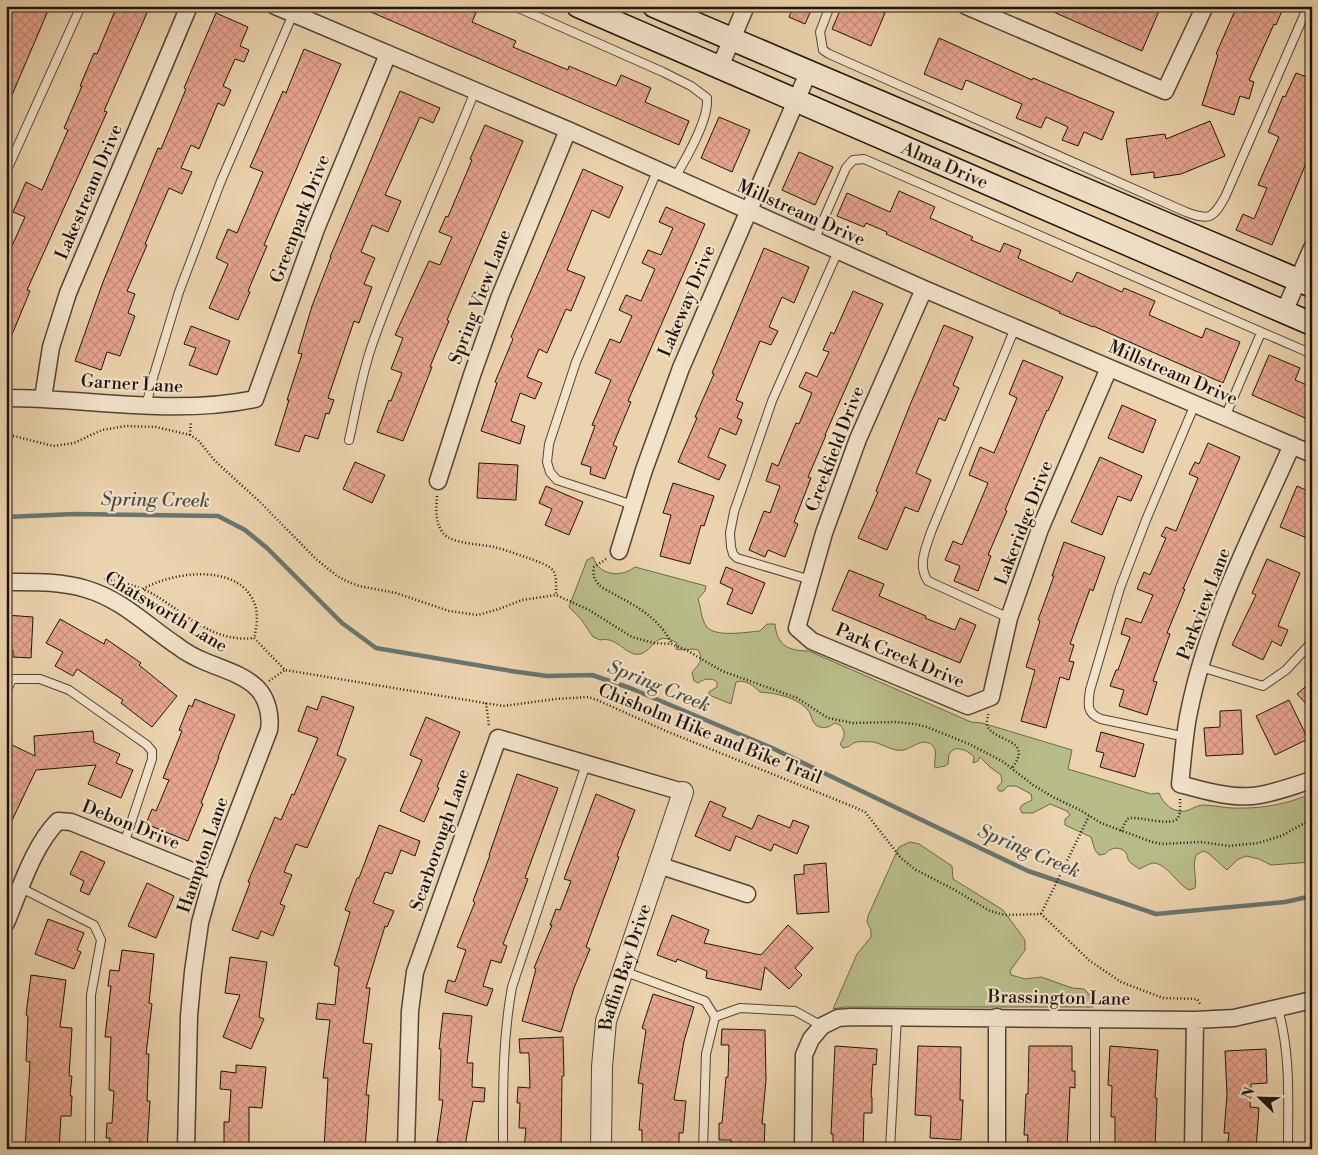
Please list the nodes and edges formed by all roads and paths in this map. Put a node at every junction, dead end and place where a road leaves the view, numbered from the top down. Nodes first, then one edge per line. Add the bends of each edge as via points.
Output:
1 (82, 6) edge
2 (189, 6) edge
3 (275, 6) edge
4 (514, 6) edge
5 (578, 6) edge
6 (654, 6) edge
7 (746, 6) edge
8 (830, 6) edge
9 (966, 6) edge
10 (1308, 6) edge
11 (1200, 8) edge
12 (294, 14) junction
13 (731, 40) junction
14 (388, 54) junction
15 (719, 69) junction
16 (808, 73) junction
17 (476, 91) junction
18 (795, 102) junction
19 (568, 130) junction
20 (658, 171) junction
21 (6, 172) edge
22 (674, 179) junction
23 (747, 211) junction
24 (814, 241) junction
25 (1312, 248) edge
26 (838, 251) junction
27 (1305, 282) edge
28 (924, 289) junction
29 (1284, 312) junction
30 (1312, 324) edge
31 (1015, 328) junction
32 (1261, 333) junction
33 (1312, 354) edge
34 (1109, 368) junction
35 (6, 398) edge
36 (43, 398) junction
37 (255, 400) joint
38 (1195, 404) junction
39 (146, 407) junction
40 (1225, 417) junction
41 (6, 436) edge
42 (349, 440) dead end
43 (1292, 445) junction
44 (1312, 454) edge
45 (438, 481) joint
46 (633, 505) junction
47 (619, 551) joint
48 (811, 580) junction
49 (6, 582) edge
50 (556, 595) junction
51 (1009, 618) junction
52 (797, 628) joint
53 (254, 638) junction
54 (1312, 642) edge
55 (672, 644) junction
56 (1201, 667) junction
57 (9, 679) edge
58 (6, 692) edge
59 (991, 697) junction
60 (264, 700) joint
61 (486, 703) junction
62 (498, 738) junction
63 (1186, 738) junction
64 (586, 764) junction
65 (1012, 768) junction
66 (1312, 780) edge
67 (1180, 784) junction
68 (683, 792) joint
69 (1089, 816) junction
70 (1312, 819) edge
71 (1121, 831) junction
72 (124, 844) junction
73 (658, 865) junction
74 (212, 879) junction
75 (21, 888) junction
76 (747, 894) dead end
77 (1042, 912) junction
78 (6, 923) edge
79 (622, 971) junction
80 (1312, 1000) edge
81 (1278, 1008) junction
82 (715, 1017) junction
83 (897, 1017) junction
84 (997, 1017) junction
85 (1095, 1018) junction
86 (1195, 1020) junction
87 (822, 1026) junction
88 (90, 1149) edge
89 (186, 1149) edge
90 (406, 1149) edge
91 (503, 1149) edge
92 (601, 1149) edge
93 (703, 1149) edge
94 (803, 1149) edge
95 (890, 1149) edge
96 (997, 1149) edge
97 (1095, 1149) edge
98 (1193, 1149) edge
99 (1288, 1149) edge

1 - 21 lane
2 - 36 street, Lakestream Drive via 68,293 51,347
3 - 12 street, Millstream Drive
4 - 22 lane via 663,72 707,98 705,116 691,151
5 - 15 main road, Alma Drive
6 - 13 main road, Alma Drive
7 - 13 street
8 - 10 lane via 820,32 823,50 829,54 1186,212 1208,218 1225,197
9 - 11 street via 1165,90
12 - 14 street, Millstream Drive
12 - 39 lane via 220,181 179,292
13 - 15 street
13 - 16 main road, Alma Drive
14 - 17 street, Millstream Drive
14 - 37 street, Greenpark Drive via 316,229
15 - 18 main road, Alma Drive
16 - 18 street, Lakeway Drive
16 - 27 main road, Alma Drive
17 - 19 street, Millstream Drive
17 - 42 lane via 371,349
18 - 23 street, Lakeway Drive
18 - 29 main road, Alma Drive
19 - 20 street, Millstream Drive
19 - 45 street, Spring View Lane via 500,296
20 - 22 street, Millstream Drive
20 - 46 lane via 576,362 549,444 547,462 557,480
22 - 23 street, Millstream Drive
23 - 24 street, Millstream Drive
23 - 46 street, Lakeway Drive via 681,368
24 - 26 street, Millstream Drive
24 - 32 lane via 846,168 853,160 864,160
25 - 27 street
26 - 28 street, Millstream Drive
26 - 48 lane via 772,401 734,512 730,533 733,554 737,558
27 - 29 street
28 - 31 street, Millstream Drive
28 - 48 street, Creekfield Drive via 858,439 824,533
29 - 30 main road, Alma Drive
31 - 34 street, Millstream Drive
31 - 51 lane via 931,532 923,559 923,573 928,580
32 - 33 lane
32 - 40 lane
34 - 38 street, Millstream Drive
34 - 51 street, Lakeridge Drive via 1040,529
35 - 36 street, Garner Lane
36 - 39 street, Garner Lane
37 - 39 street, Garner Lane via 191,407
38 - 40 street, Millstream Drive
38 - 63 lane via 1120,588 1088,702 1089,710 1101,719
40 - 43 street, Millstream Drive
41 - 50 path via 54,446 74,443 102,430 126,426 190,435 316,558 346,581 449,611 478,615 522,600
43 - 44 street, Millstream Drive
43 - 56 street, Parkview Lane via 1225,598
45 - 50 path via 436,516 443,534 456,541 495,548 546,566 554,572
46 - 47 street, Lakeway Drive
47 - 55 path via 594,567 594,578 603,588 652,617
48 - 52 street, Creekfield Drive
49 - 60 street, Chatsworth Lane via 60,583 87,589 113,600 176,645 258,688
50 - 55 path via 632,637
51 - 59 street, Lakeridge Drive
52 - 59 street, Park Creek Drive via 812,640 968,706
53 - 53 path via 257,612 254,601 248,592 231,581 211,575 187,574 164,579 143,589 214,633
53 - 61 path, Chisholm Hike and Bike Trail via 285,670
54 - 56 lane via 1286,670 1263,686
55 - 65 path via 722,671 797,698 828,718 853,723 896,722 927,727 980,748
56 - 63 street, Parkview Lane
57 - 58 lane
57 - 72 lane via 40,679 68,690 152,751
59 - 65 path via 987,725 1016,747 1018,760
60 - 74 street, Hampton Lane via 271,718 269,730
61 - 62 path via 489,730
61 - 77 path, Chisholm Hike and Bike Trail via 503,706 578,697 597,700 866,812 901,858 916,870 990,911 1005,915
62 - 64 street
62 - 90 street, Scarborough Lane via 415,972 410,1011
63 - 67 street, Parkview Lane
64 - 68 street
64 - 91 lane via 512,987 506,1016 503,1068
65 - 69 path via 1032,785
66 - 67 street via 1251,796 1214,793
67 - 71 path via 1180,810 1175,821 1132,818 1127,820
68 - 73 street, Baffin Bay Drive
69 - 71 path
69 - 77 path
70 - 71 path via 1270,840 1235,846 1189,842 1162,844
72 - 74 street, Debon Drive
72 - 75 street, Debon Drive via 71,822 58,820 35,854
73 - 76 street
73 - 79 street, Baffin Bay Drive
74 - 89 street, Hampton Lane via 200,923 193,972
75 - 78 street, Debon Drive
75 - 88 lane via 94,925 101,940 92,995
77 - 86 path via 1090,961 1121,982 1163,998 1200,1001
79 - 82 lane via 705,1001
79 - 92 street, Baffin Bay Drive via 606,1021
80 - 81 street, Brassington Lane
81 - 86 street, Brassington Lane via 1234,1018
81 - 99 lane via 1285,1033 1288,1070
82 - 87 lane via 740,1008 795,1011
82 - 93 lane via 706,1054
83 - 84 street, Brassington Lane
83 - 87 street, Brassington Lane via 838,1018
83 - 95 lane
84 - 85 street, Brassington Lane
84 - 96 street
85 - 86 street, Brassington Lane
85 - 97 lane
86 - 98 street
87 - 94 street, Brassington Lane via 804,1055

